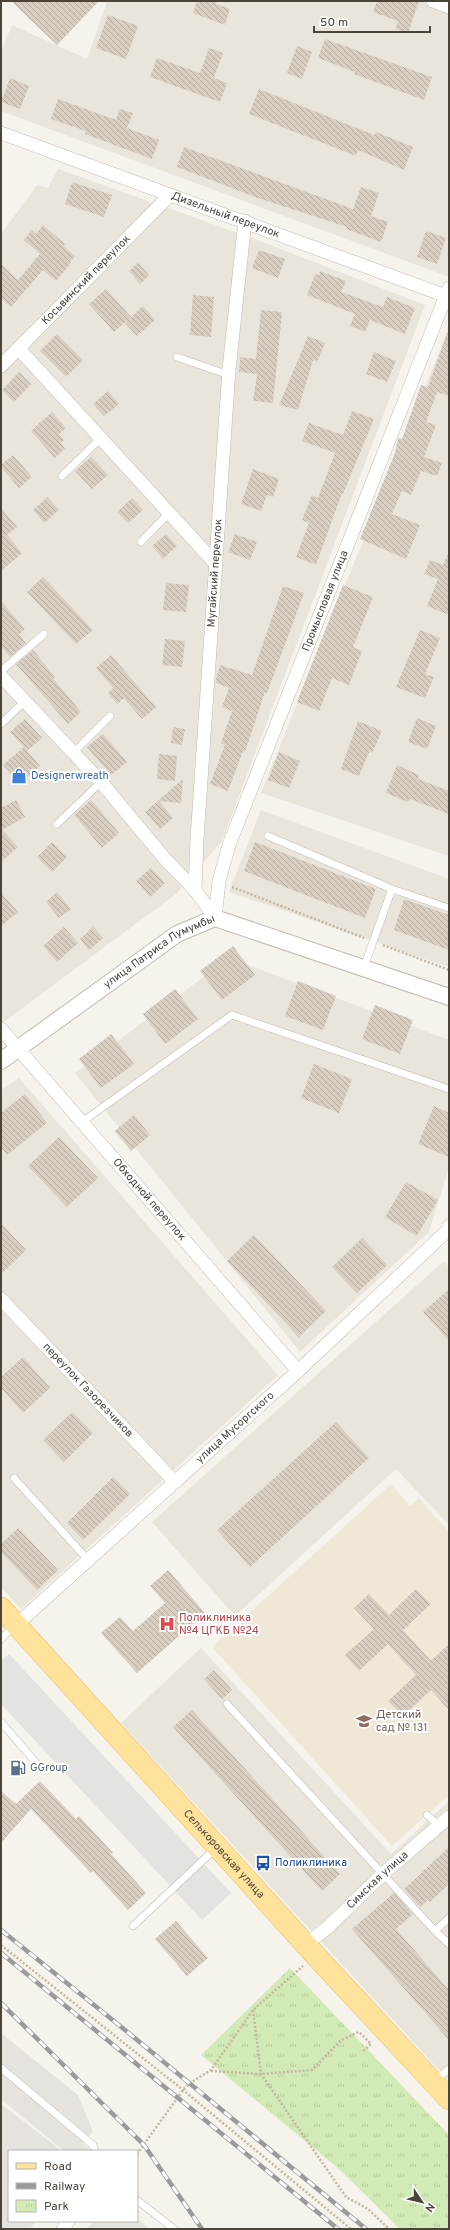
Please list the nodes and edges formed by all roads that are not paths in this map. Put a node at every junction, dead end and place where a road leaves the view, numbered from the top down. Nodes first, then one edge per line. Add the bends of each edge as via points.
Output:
1 (433, 1) edge
2 (449, 7) edge
3 (1, 132) edge
4 (170, 195) junction
5 (245, 221) junction
6 (448, 294) edge
7 (19, 349) junction
8 (177, 357) dead end
9 (1, 366) edge
10 (229, 376) junction
11 (101, 438) junction
12 (62, 476) dead end
13 (169, 513) junction
14 (141, 542) dead end
15 (215, 563) junction
16 (44, 634) dead end
17 (1, 671) edge
18 (1, 676) edge
19 (25, 702) junction
20 (110, 716) dead end
21 (1, 724) edge
22 (73, 752) junction
23 (101, 782) junction
24 (58, 824) dead end
25 (268, 836) dead end
26 (392, 888) junction
27 (195, 890) junction
28 (449, 908) edge
29 (214, 918) junction
30 (364, 968) junction
31 (449, 997) edge
32 (1, 1029) edge
33 (19, 1048) junction
34 (1, 1061) edge
35 (449, 1089) edge
36 (82, 1122) junction
37 (448, 1230) edge
38 (1, 1298) edge
39 (298, 1371) junction
40 (14, 1478) dead end
41 (175, 1482) junction
42 (88, 1560) junction
43 (1, 1608) edge
44 (16, 1624) junction
45 (1, 1639) edge
46 (226, 1704) dead end
47 (1, 1722) edge
48 (38, 1765) dead end
49 (427, 1815) dead end
50 (449, 1817) edge
51 (439, 1826) junction
52 (218, 1846) junction
53 (384, 1873) junction
54 (449, 1918) edge
55 (133, 1926) dead end
56 (435, 1931) junction
57 (449, 1944) edge
58 (311, 1950) junction
59 (1, 2068) edge
60 (449, 2069) edge
61 (433, 2082) junction
62 (449, 2099) edge
63 (94, 2150) edge
64 (138, 2201) edge
65 (174, 2229) edge

1 - 2 street
3 - 4 street, Дизельный переулок
4 - 5 street, Дизельный переулок
4 - 7 street, Косьвинский переулок
5 - 6 street, Дизельный переулок
5 - 10 street, Мугайский переулок
6 - 29 street, Промысловая улица via 232,837 219,881
7 - 9 street, Косьвинский переулок
7 - 11 street
8 - 10 lane
10 - 15 street, Мугайский переулок
11 - 12 lane
11 - 13 street
13 - 14 lane
13 - 15 street
15 - 27 street, Мугайский переулок
16 - 17 lane
18 - 19 street
19 - 21 lane
19 - 22 street
20 - 22 lane
22 - 23 street
23 - 24 lane
23 - 27 street
25 - 26 lane
26 - 28 lane
26 - 30 lane
27 - 29 street
29 - 30 street, улица Патриса Лумумбы
29 - 33 street, улица Патриса Лумумбы via 177,934
30 - 31 street, улица Патриса Лумумбы
32 - 33 street, Обходной переулок
33 - 34 street, улица Патриса Лумумбы
33 - 36 street, Обходной переулок
35 - 36 lane via 232,1015
36 - 39 street, Обходной переулок
37 - 39 street, улица Мусоргского
38 - 41 street, переулок Газорезчиков
39 - 41 street, улица Мусоргского
40 - 42 lane
41 - 42 street, улица Мусоргского
42 - 44 street, улица Мусоргского
43 - 44 main road, Селькоровская улица
44 - 45 lane
44 - 52 main road, Селькоровская улица
46 - 53 lane
47 - 48 lane
49 - 51 lane
50 - 51 street, Симская улица
51 - 53 street, Симская улица
52 - 55 lane
52 - 58 main road, Селькоровская улица
53 - 56 lane
53 - 58 street, Симская улица via 327,1928
54 - 56 lane
56 - 57 lane
58 - 61 main road, Селькоровская улица
59 - 63 lane via 92,2145
60 - 61 lane
61 - 62 main road, Селькоровская улица
64 - 65 lane

